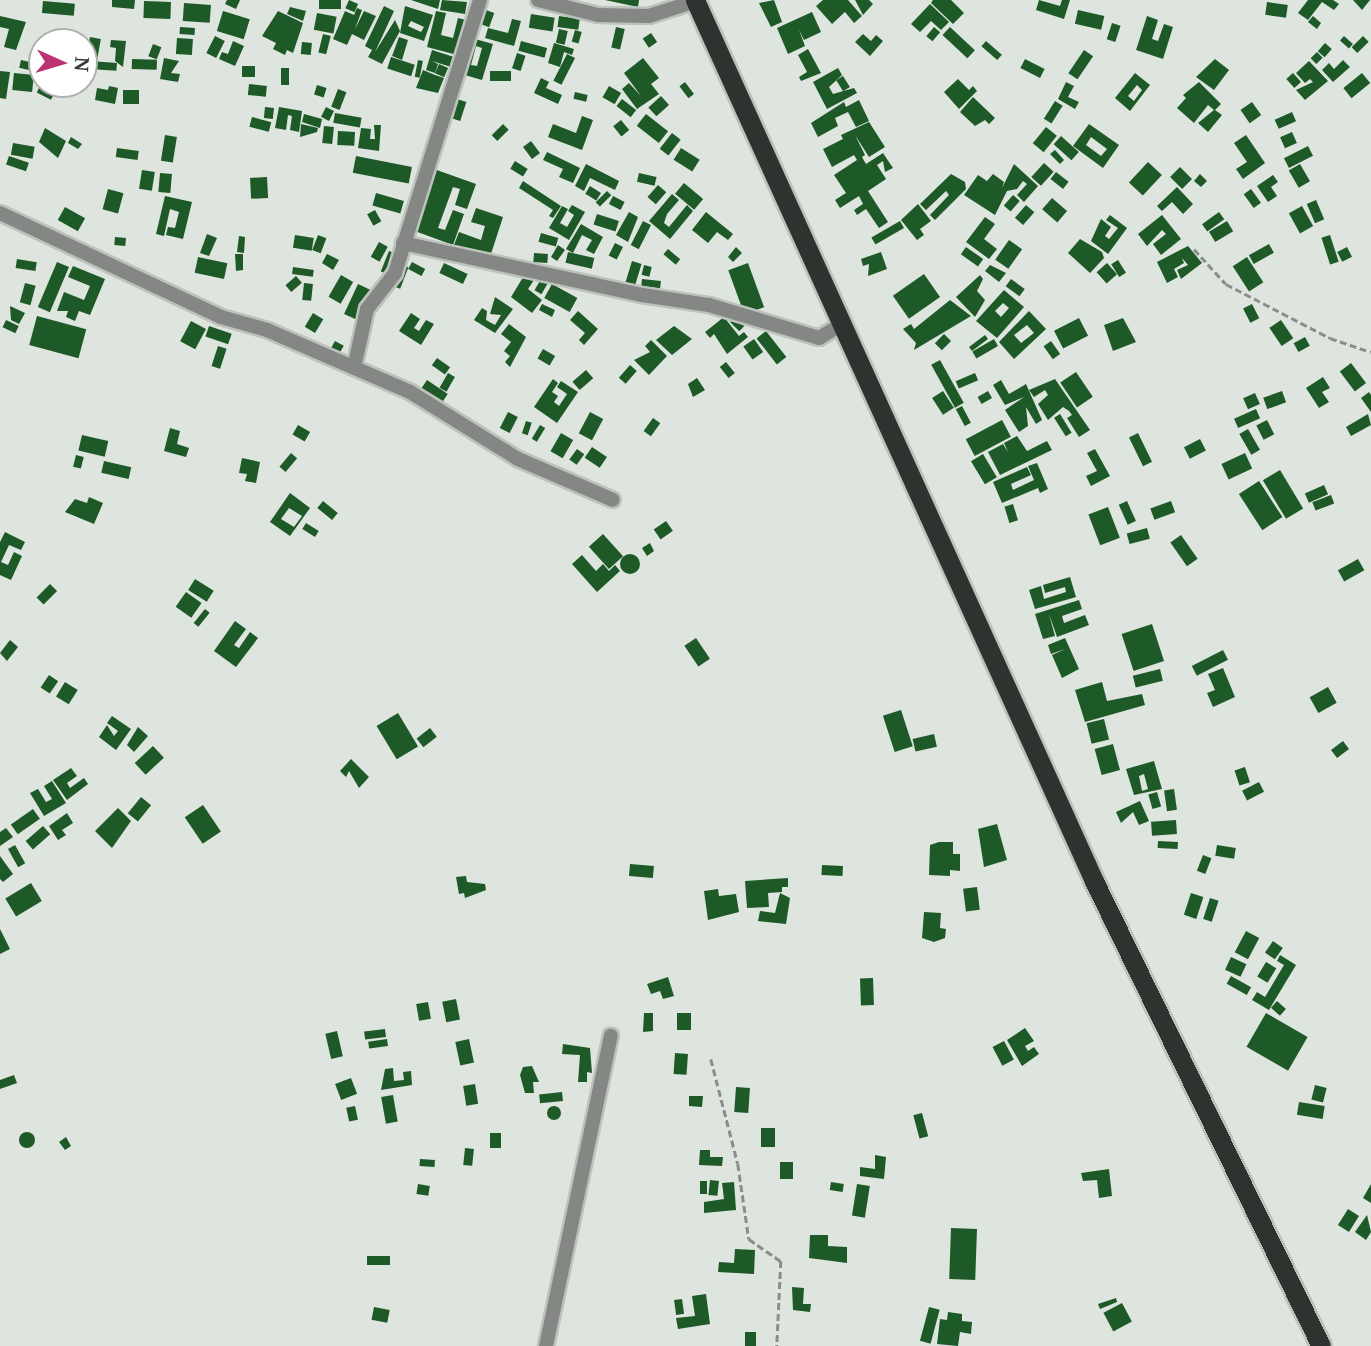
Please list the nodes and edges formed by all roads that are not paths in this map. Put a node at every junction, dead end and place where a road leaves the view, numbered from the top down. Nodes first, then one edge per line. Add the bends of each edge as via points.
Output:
1 (480, 0) edge
2 (538, 0) edge
3 (696, 0) edge
4 (0, 213) edge
5 (403, 243) junction
6 (842, 324) junction
7 (354, 368) junction
8 (614, 500) dead end
9 (611, 1036) dead end
10 (546, 1346) edge
11 (1321, 1346) edge

1 - 5 street
2 - 3 street via 598,15 649,16
3 - 6 highway
4 - 7 street via 221,317 267,330
5 - 6 street via 642,295 709,305 819,338
5 - 7 street via 395,273 368,309
6 - 11 highway via 1094,881
7 - 8 street via 451,414 518,459
9 - 10 street

